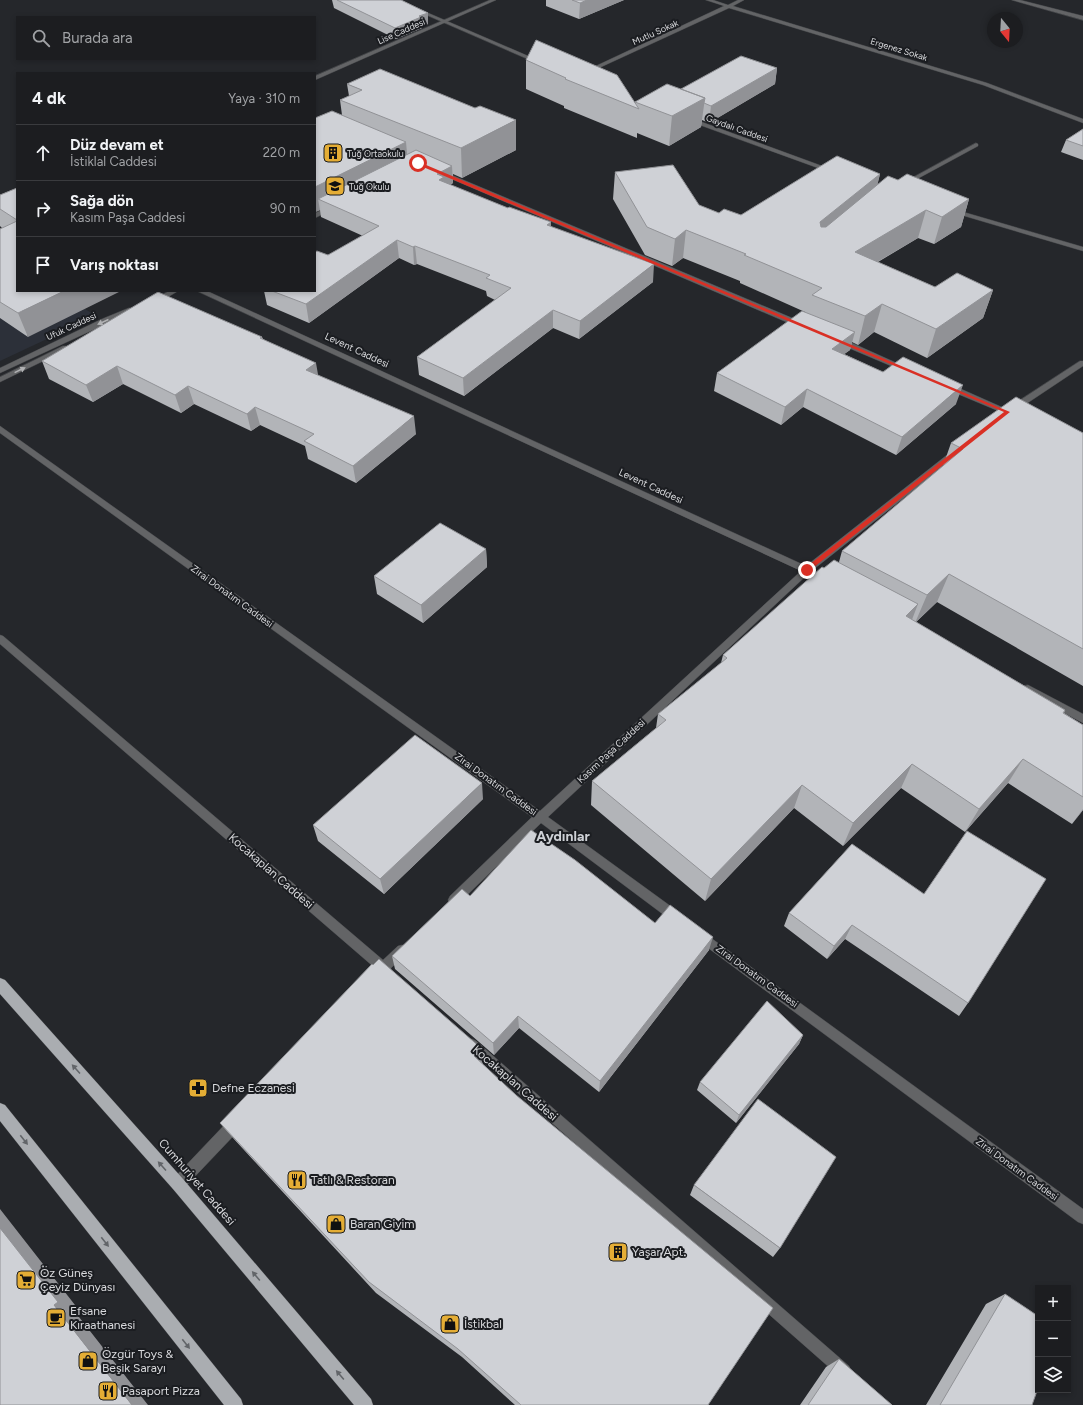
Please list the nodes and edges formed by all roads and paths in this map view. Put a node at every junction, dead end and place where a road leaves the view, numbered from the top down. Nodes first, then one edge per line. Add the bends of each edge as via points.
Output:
1 (394, 0) edge
2 (494, 0) edge
3 (708, 0) edge
4 (742, 0) edge
5 (1014, 0) edge
6 (730, 7) junction
7 (1083, 18) edge
8 (446, 21) junction
9 (545, 65) edge
10 (581, 74) edge
11 (316, 78) edge
12 (679, 116) edge
13 (1083, 121) edge
14 (976, 145) dead end
15 (432, 169) edge
16 (836, 173) edge
17 (896, 189) edge
18 (342, 202) edge
19 (949, 210) edge
20 (316, 215) edge
21 (1083, 249) edge
22 (172, 292) edge
23 (203, 292) edge
24 (145, 306) junction
25 (811, 329) edge
26 (833, 338) edge
27 (1083, 362) edge
28 (0, 371) edge
29 (913, 372) edge
30 (0, 380) edge
31 (942, 384) edge
32 (0, 429) edge
33 (964, 446) edge
34 (807, 570) junction
35 (821, 577) edge
36 (0, 639) edge
37 (1021, 685) edge
38 (1083, 719) edge
39 (540, 817) junction
40 (445, 908) edge
41 (412, 941) edge
42 (383, 968) junction
43 (396, 978) edge
44 (0, 984) edge
45 (367, 985) edge
46 (462, 1036) edge
47 (0, 1110) edge
48 (243, 1116) edge
49 (178, 1184) junction
50 (1083, 1217) edge
51 (853, 1379) edge
52 (235, 1405) edge
53 (365, 1405) edge

1 - 8 street
2 - 8 street, Lise Caddesi
3 - 6 street, Ergenez Sokak
4 - 6 street, Mutlu Sokak
5 - 7 street
6 - 10 street, Mutlu Sokak
6 - 13 street, Ergenez Sokak via 985,84
8 - 9 street
8 - 11 street, Lise Caddesi
12 - 16 street, Gaydalı Caddesi
14 - 17 street
15 - 25 street
18 - 20 street
19 - 21 street
22 - 24 street, Ufuk Caddesi
23 - 34 street, Levent Caddesi
24 -> 28 street, Ufuk Caddesi via 105,321
30 -> 24 street, Ufuk Caddesi via 110,327
26 - 29 street
27 - 31 street via 1008,415
32 - 39 street, Zirai Donatım Caddesi
33 - 34 street, Kasım Paşa Caddesi
34 - 35 street, Levent Caddesi
34 - 39 street, Kasım Paşa Caddesi
36 - 42 street, Kocakaplan Caddesi
37 - 38 street
39 - 40 street, Kasım Paşa Caddesi
39 - 50 street, Zirai Donatım Caddesi
41 - 42 street
42 - 43 street, Kocakaplan Caddesi
42 - 45 street
49 -> 44 highway, Cumhuriyet Caddesi
46 - 51 street, Kocakaplan Caddesi
47 -> 52 highway
48 - 49 street
53 -> 49 highway, Cumhuriyet Caddesi

